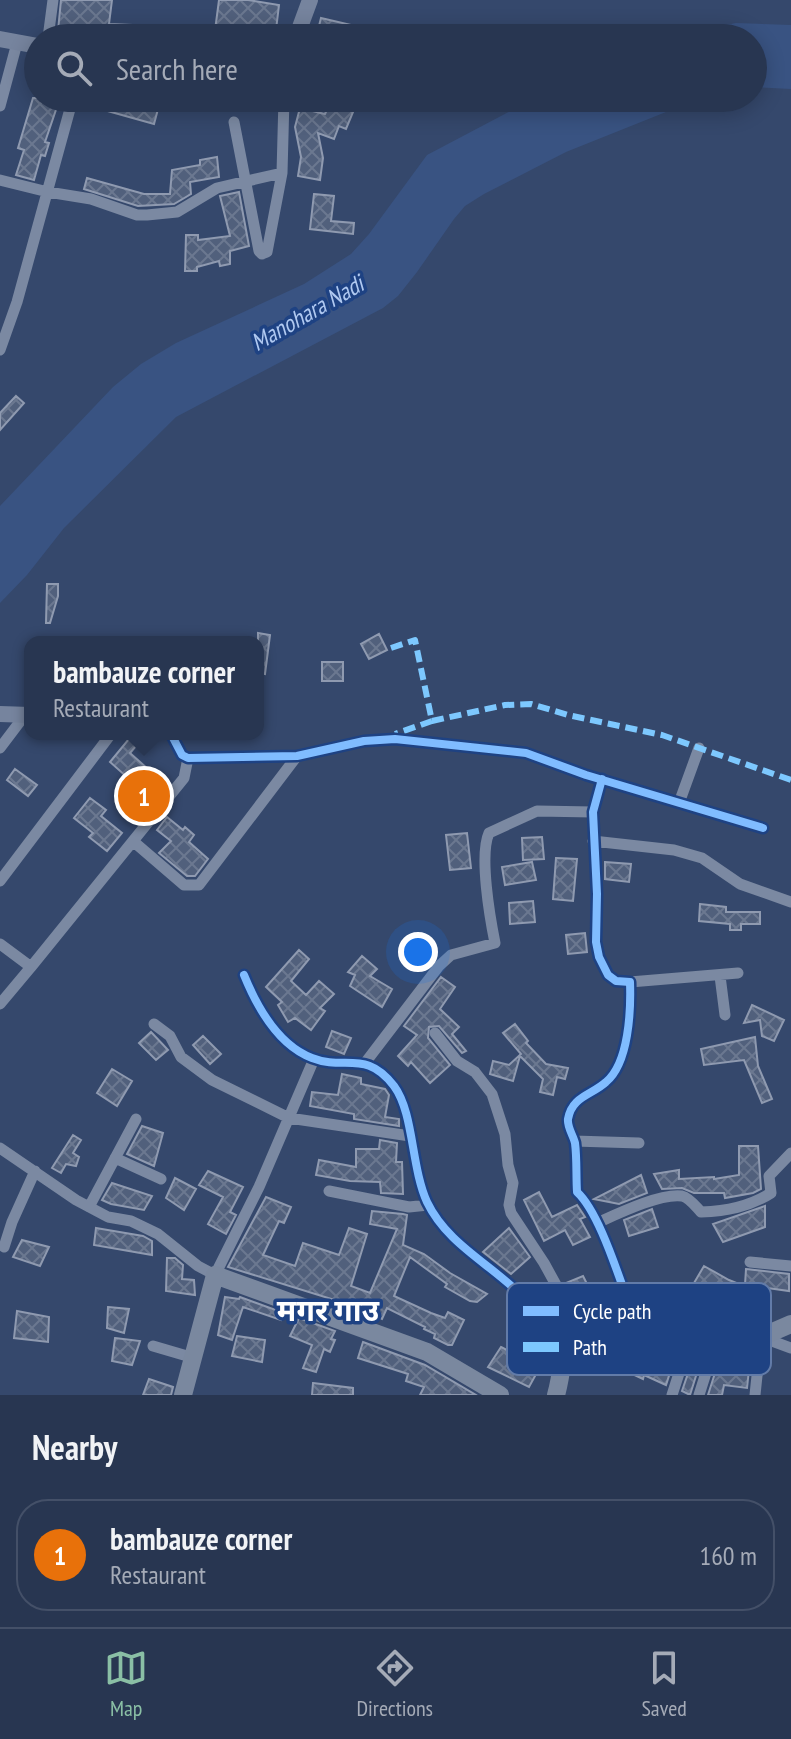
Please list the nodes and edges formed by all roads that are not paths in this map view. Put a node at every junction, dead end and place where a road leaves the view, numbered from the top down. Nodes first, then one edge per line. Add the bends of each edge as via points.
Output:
1 (53, 0) edge
2 (310, 0) edge
3 (50, 24) edge
4 (301, 24) edge
5 (8, 41) edge
6 (0, 106) edge
7 (69, 112) edge
8 (284, 112) edge
9 (234, 122) dead end
10 (282, 173) junction
11 (0, 180) edge
12 (244, 180) junction
13 (48, 192) junction
14 (0, 350) edge
15 (0, 714) edge
16 (24, 715) edge
17 (24, 719) edge
18 (106, 740) edge
19 (174, 740) edge
20 (0, 748) edge
21 (699, 748) dead end
22 (297, 756) junction
23 (188, 758) junction
24 (602, 779) junction
25 (679, 803) junction
26 (593, 812) junction
27 (763, 828) dead end
28 (593, 841) junction
29 (134, 842) junction
30 (0, 881) edge
31 (791, 902) edge
32 (0, 944) edge
33 (31, 967) junction
34 (738, 973) dead end
35 (244, 975) dead end
36 (720, 976) junction
37 (630, 982) junction
38 (0, 1004) edge
39 (725, 1015) dead end
40 (154, 1024) dead end
41 (435, 1033) dead end
42 (314, 1059) junction
43 (365, 1063) junction
44 (289, 1118) junction
45 (136, 1119) dead end
46 (410, 1136) junction
47 (574, 1141) junction
48 (639, 1143) dead end
49 (0, 1148) edge
50 (791, 1153) edge
51 (115, 1158) junction
52 (35, 1171) junction
53 (161, 1179) dead end
54 (329, 1191) dead end
55 (428, 1205) junction
56 (89, 1207) junction
57 (0, 1217) edge
58 (12, 1222) junction
59 (597, 1223) junction
60 (4, 1247) dead end
61 (750, 1262) dead end
62 (791, 1266) edge
63 (215, 1275) junction
64 (555, 1283) edge
65 (621, 1283) edge
66 (507, 1284) edge
67 (791, 1324) edge
68 (771, 1333) edge
69 (771, 1341) edge
70 (153, 1346) dead end
71 (791, 1348) edge
72 (194, 1358) junction
73 (561, 1375) edge
74 (678, 1375) edge
75 (705, 1375) edge
76 (757, 1375) edge
77 (183, 1395) edge
78 (500, 1395) edge
79 (556, 1395) edge
80 (672, 1395) edge
81 (699, 1395) edge
82 (755, 1395) edge

1 - 3 street
2 - 4 street
5 - 6 street
7 - 13 street
8 - 10 street
9 - 12 street
10 - 12 street
10 - 12 street via 267,252 262,254
11 - 13 street
12 - 13 street via 165,215 137,215
13 - 14 street
15 - 16 street
17 - 20 street
18 - 30 street
19 - 23 street
21 - 25 street
22 - 23 street
22 - 24 street via 395,739 526,753
22 - 29 street via 199,885 184,885
23 - 29 street via 184,778
24 - 25 street
24 - 26 street
25 - 27 street
26 - 28 street
26 - 43 street via 537,811 489,833 485,859 495,943 451,955 439,966
28 - 31 street via 702,858 740,884
28 - 37 street via 599,957 608,975
29 - 33 street
32 - 33 street
33 - 38 street
34 - 36 street
35 - 42 street via 275,1029
36 - 37 street
36 - 39 street
37 - 47 street via 627,1040 607,1082 573,1105 568,1122
40 - 44 street via 170,1036 181,1057 212,1080
41 - 64 street via 492,1094 513,1183 511,1213
42 - 43 street
42 - 44 street
43 - 46 street via 395,1087 406,1109
44 - 46 street
44 - 63 street
45 - 51 street
46 - 55 street
47 - 48 street
47 - 59 street via 577,1192
49 - 52 street
50 - 59 street via 769,1176 771,1193 756,1202 701,1212 682,1196
51 - 53 street
51 - 56 street
52 - 56 street
52 - 58 street
54 - 55 street via 409,1207
55 - 66 street via 457,1242
56 - 63 street via 145,1226
57 - 58 street
58 - 60 street
59 - 65 street
61 - 62 street
63 - 72 main road
63 - 78 main road via 427,1352
67 - 68 main road
69 - 71 street
70 - 72 street
72 - 77 main road
73 - 79 main road
74 - 80 street
75 - 81 street
76 - 82 street

